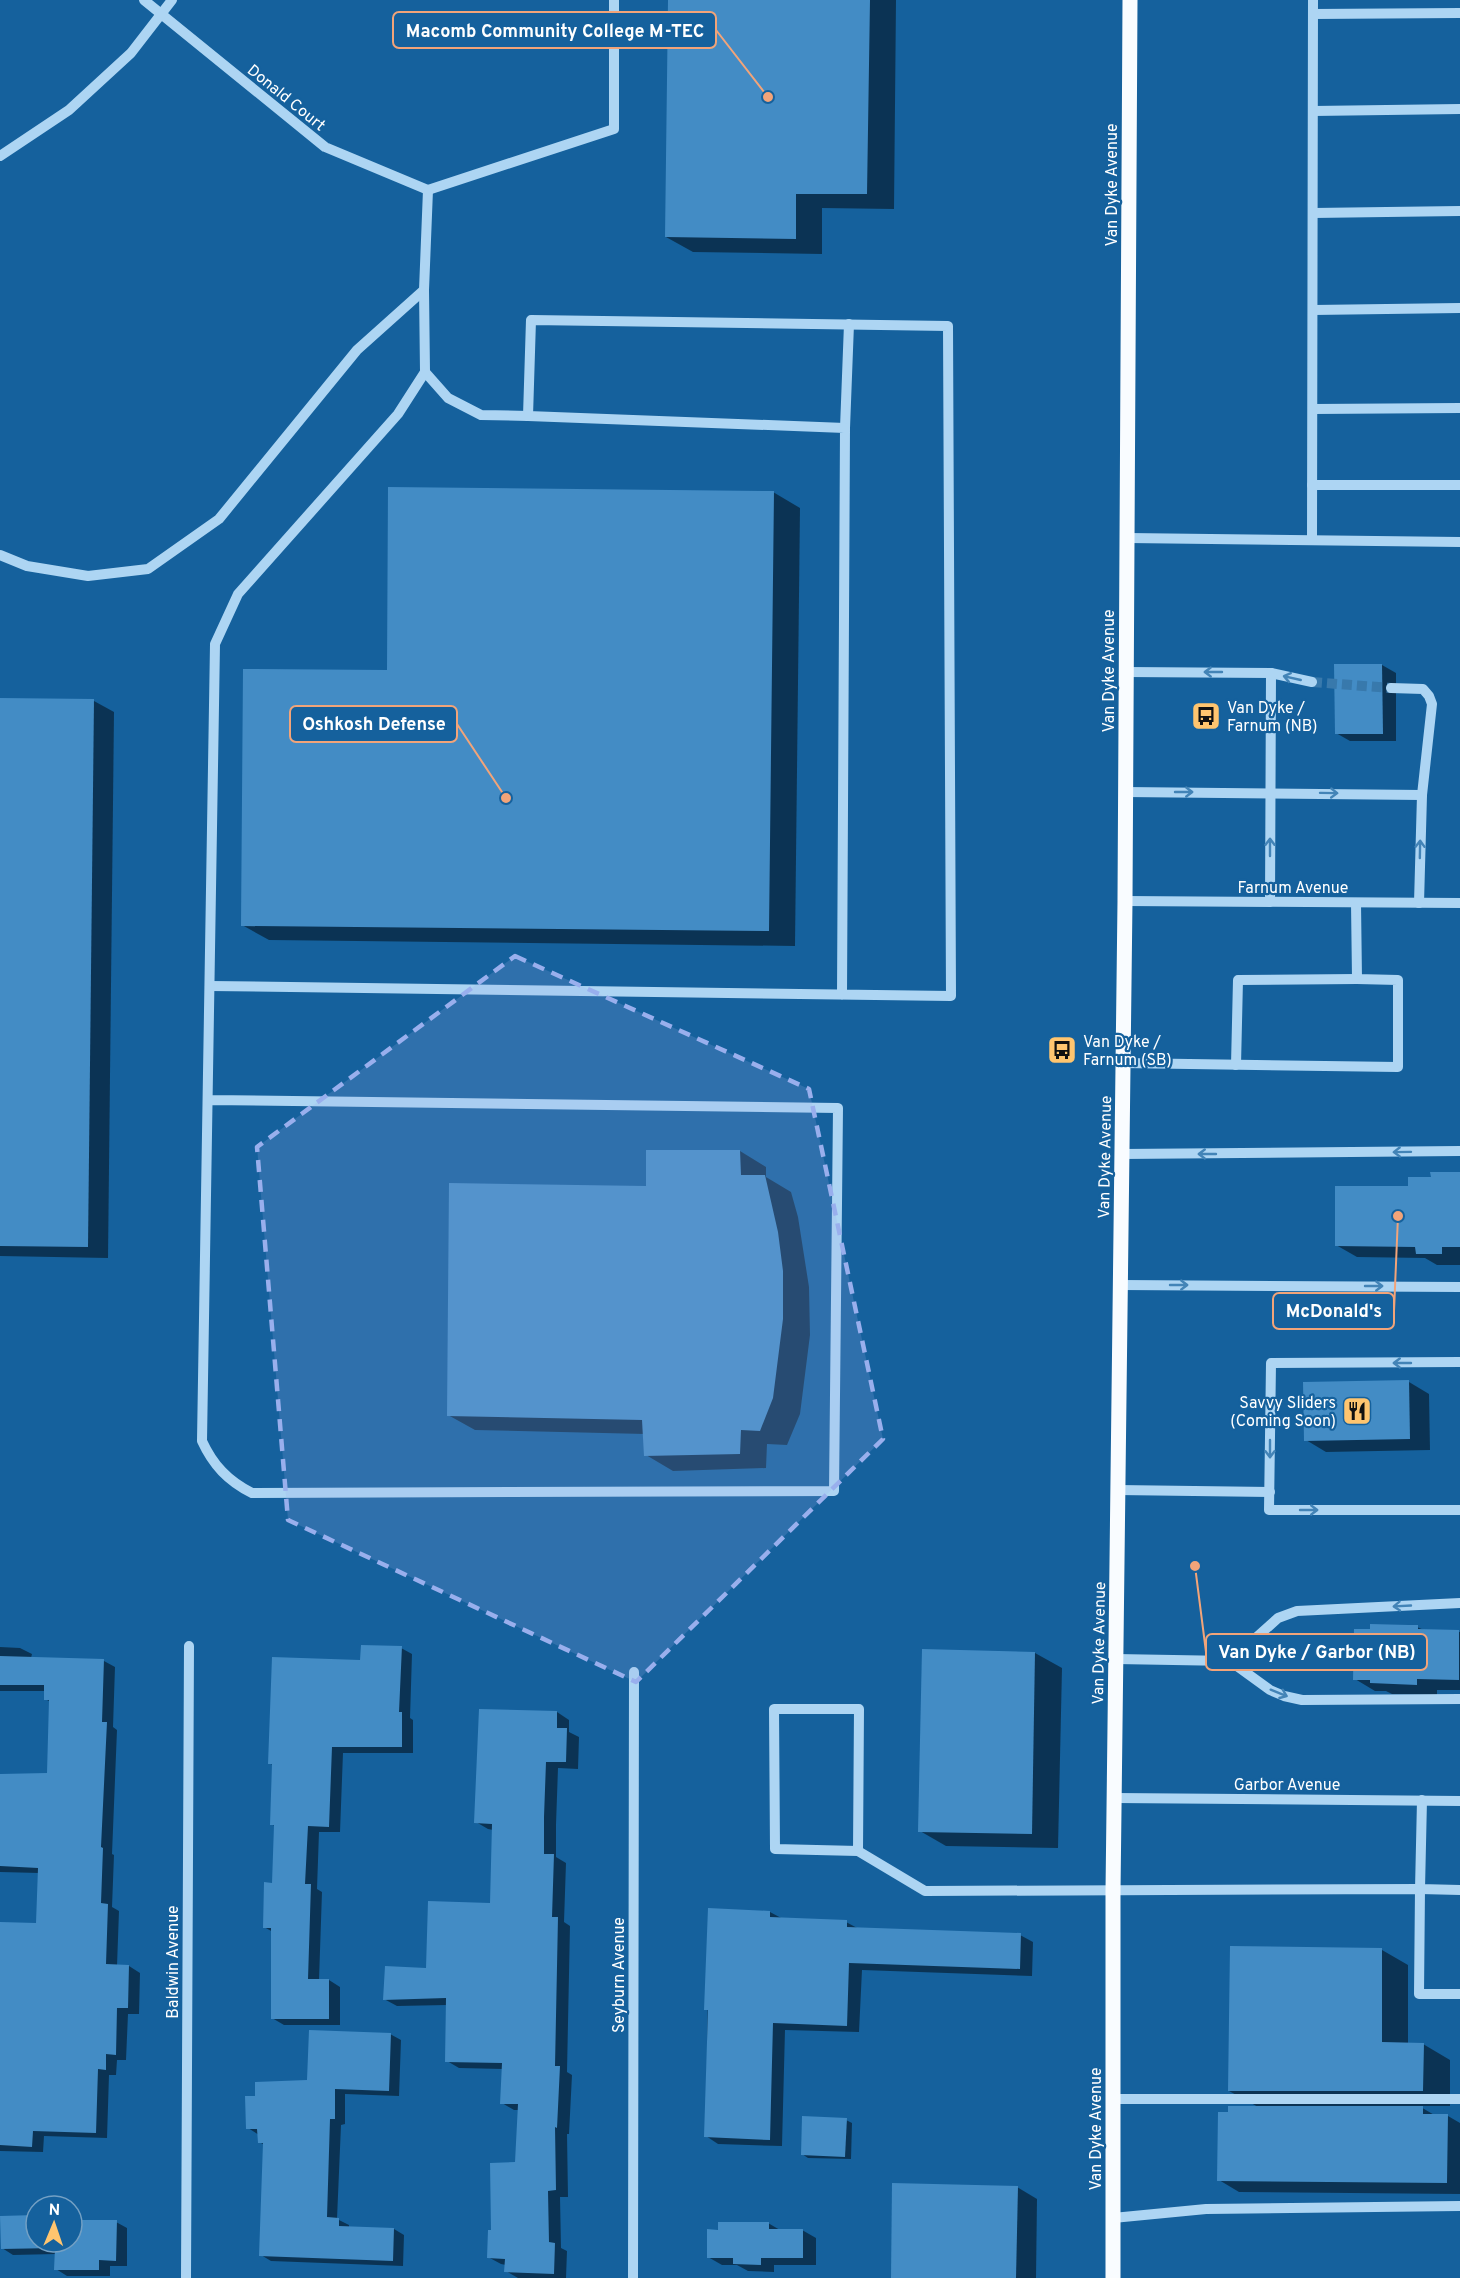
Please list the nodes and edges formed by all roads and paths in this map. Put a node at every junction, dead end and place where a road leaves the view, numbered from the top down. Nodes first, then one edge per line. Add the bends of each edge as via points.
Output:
1 (144, 0) edge
2 (172, 0) edge
3 (614, 0) edge
4 (1130, 0) edge
5 (1313, 0) edge
6 (1460, 13) edge
7 (161, 14) junction
8 (1313, 14) junction
9 (1460, 109) edge
10 (1313, 111) junction
11 (0, 156) edge
12 (428, 190) junction
13 (1460, 211) edge
14 (1313, 213) junction
15 (424, 290) junction
16 (1460, 308) edge
17 (1313, 310) junction
18 (849, 324) junction
19 (425, 372) junction
20 (1460, 408) edge
21 (1313, 409) junction
22 (528, 416) junction
23 (845, 429) junction
24 (1312, 485) junction
25 (1460, 485) edge
26 (1128, 538) junction
27 (1312, 540) junction
28 (1460, 542) edge
29 (0, 555) edge
30 (1126, 672) junction
31 (1271, 673) junction
32 (1312, 682) tunnel mouth
33 (1391, 687) tunnel mouth
34 (1125, 792) junction
35 (1271, 792) junction
36 (1422, 795) junction
37 (1125, 901) junction
38 (1270, 902) junction
39 (1356, 903) junction
40 (1419, 903) junction
41 (1460, 903) edge
42 (1357, 979) junction
43 (210, 986) junction
44 (842, 995) junction
45 (1123, 1063) junction
46 (1236, 1065) junction
47 (208, 1100) junction
48 (1460, 1151) edge
49 (1122, 1154) junction
50 (1121, 1285) junction
51 (1460, 1287) edge
52 (1460, 1362) edge
53 (1118, 1490) junction
54 (1270, 1492) junction
55 (1460, 1510) edge
56 (1460, 1603) edge
57 (189, 1646) dead end
58 (1116, 1659) junction
59 (1230, 1661) junction
60 (634, 1672) dead end
61 (1460, 1699) edge
62 (1115, 1798) junction
63 (1422, 1800) junction
64 (1460, 1801) edge
65 (858, 1851) junction
66 (1420, 1890) junction
67 (1460, 1890) edge
68 (1113, 1892) junction
69 (1460, 1994) edge
70 (1113, 2099) junction
71 (1460, 2099) edge
72 (1460, 2206) edge
73 (1113, 2218) junction
74 (186, 2278) edge
75 (633, 2278) edge
76 (1113, 2278) edge

1 - 7 street, Donald Court
2 - 7 street
3 - 12 street via 614,129
4 - 26 main road, Van Dyke Avenue
5 - 8 street
6 - 8 street
7 - 11 street via 131,52 69,110
7 - 12 street, Donald Court via 325,147
8 - 10 street
9 - 10 street
10 - 14 street
12 - 15 street
13 - 14 street
14 - 17 street
15 - 19 street
15 - 29 street via 357,350 219,519 148,569 88,576 27,566
16 - 17 street
17 - 21 street
18 - 22 street via 531,320
18 - 23 street
18 - 44 street via 948,326 951,996
19 - 22 street via 448,399 481,415
19 - 43 street via 398,414 238,594 215,644
20 - 21 street
21 - 24 street
22 - 23 street
23 - 44 street
24 - 25 street
24 - 27 street
26 - 27 street
26 - 30 main road, Van Dyke Avenue
27 - 28 street
31 -> 30 street
30 - 34 main road, Van Dyke Avenue
32 -> 31 street
31 - 35 street
33 - 36 street via 1423,689 1432,705
34 -> 35 street
34 - 37 main road, Van Dyke Avenue
35 -> 36 street
38 -> 35 street
40 -> 36 street
37 - 38 street, Farnum Avenue
37 - 45 main road, Van Dyke Avenue
38 - 39 street, Farnum Avenue
39 - 40 street, Farnum Avenue
39 - 42 street
40 - 41 street, Farnum Avenue
42 - 46 street via 1238,980
42 - 46 street via 1398,980 1398,1067
43 - 44 street
43 - 47 street
45 - 46 street
45 - 49 main road, Van Dyke Avenue
47 - 47 street via 202,1441 210,1458 237,1485 252,1492 834,1491 838,1108
48 -> 49 street
49 - 50 main road, Van Dyke Avenue
50 -> 51 street
50 - 53 main road, Van Dyke Avenue
52 -> 54 street via 1271,1364
53 - 54 street
53 - 58 main road, Van Dyke Avenue
54 -> 55 street via 1269,1510
56 -> 59 street via 1297,1611 1278,1618
57 - 74 street, Baldwin Avenue
58 - 59 street
58 - 62 main road, Van Dyke Avenue
59 -> 61 street via 1270,1690 1302,1700
60 - 75 street, Seyburn Avenue
62 - 63 street, Garbor Avenue
62 - 68 main road, Van Dyke Avenue
63 - 64 street, Garbor Avenue
63 - 66 street
65 - 65 street via 859,1709 774,1709 775,1849
65 - 68 street via 925,1891
66 - 67 street
66 - 68 street
66 - 69 street via 1419,1994
68 - 70 main road, Van Dyke Avenue
70 - 71 street
70 - 73 main road, Van Dyke Avenue
72 - 73 street via 1206,2209
73 - 76 main road, Van Dyke Avenue

